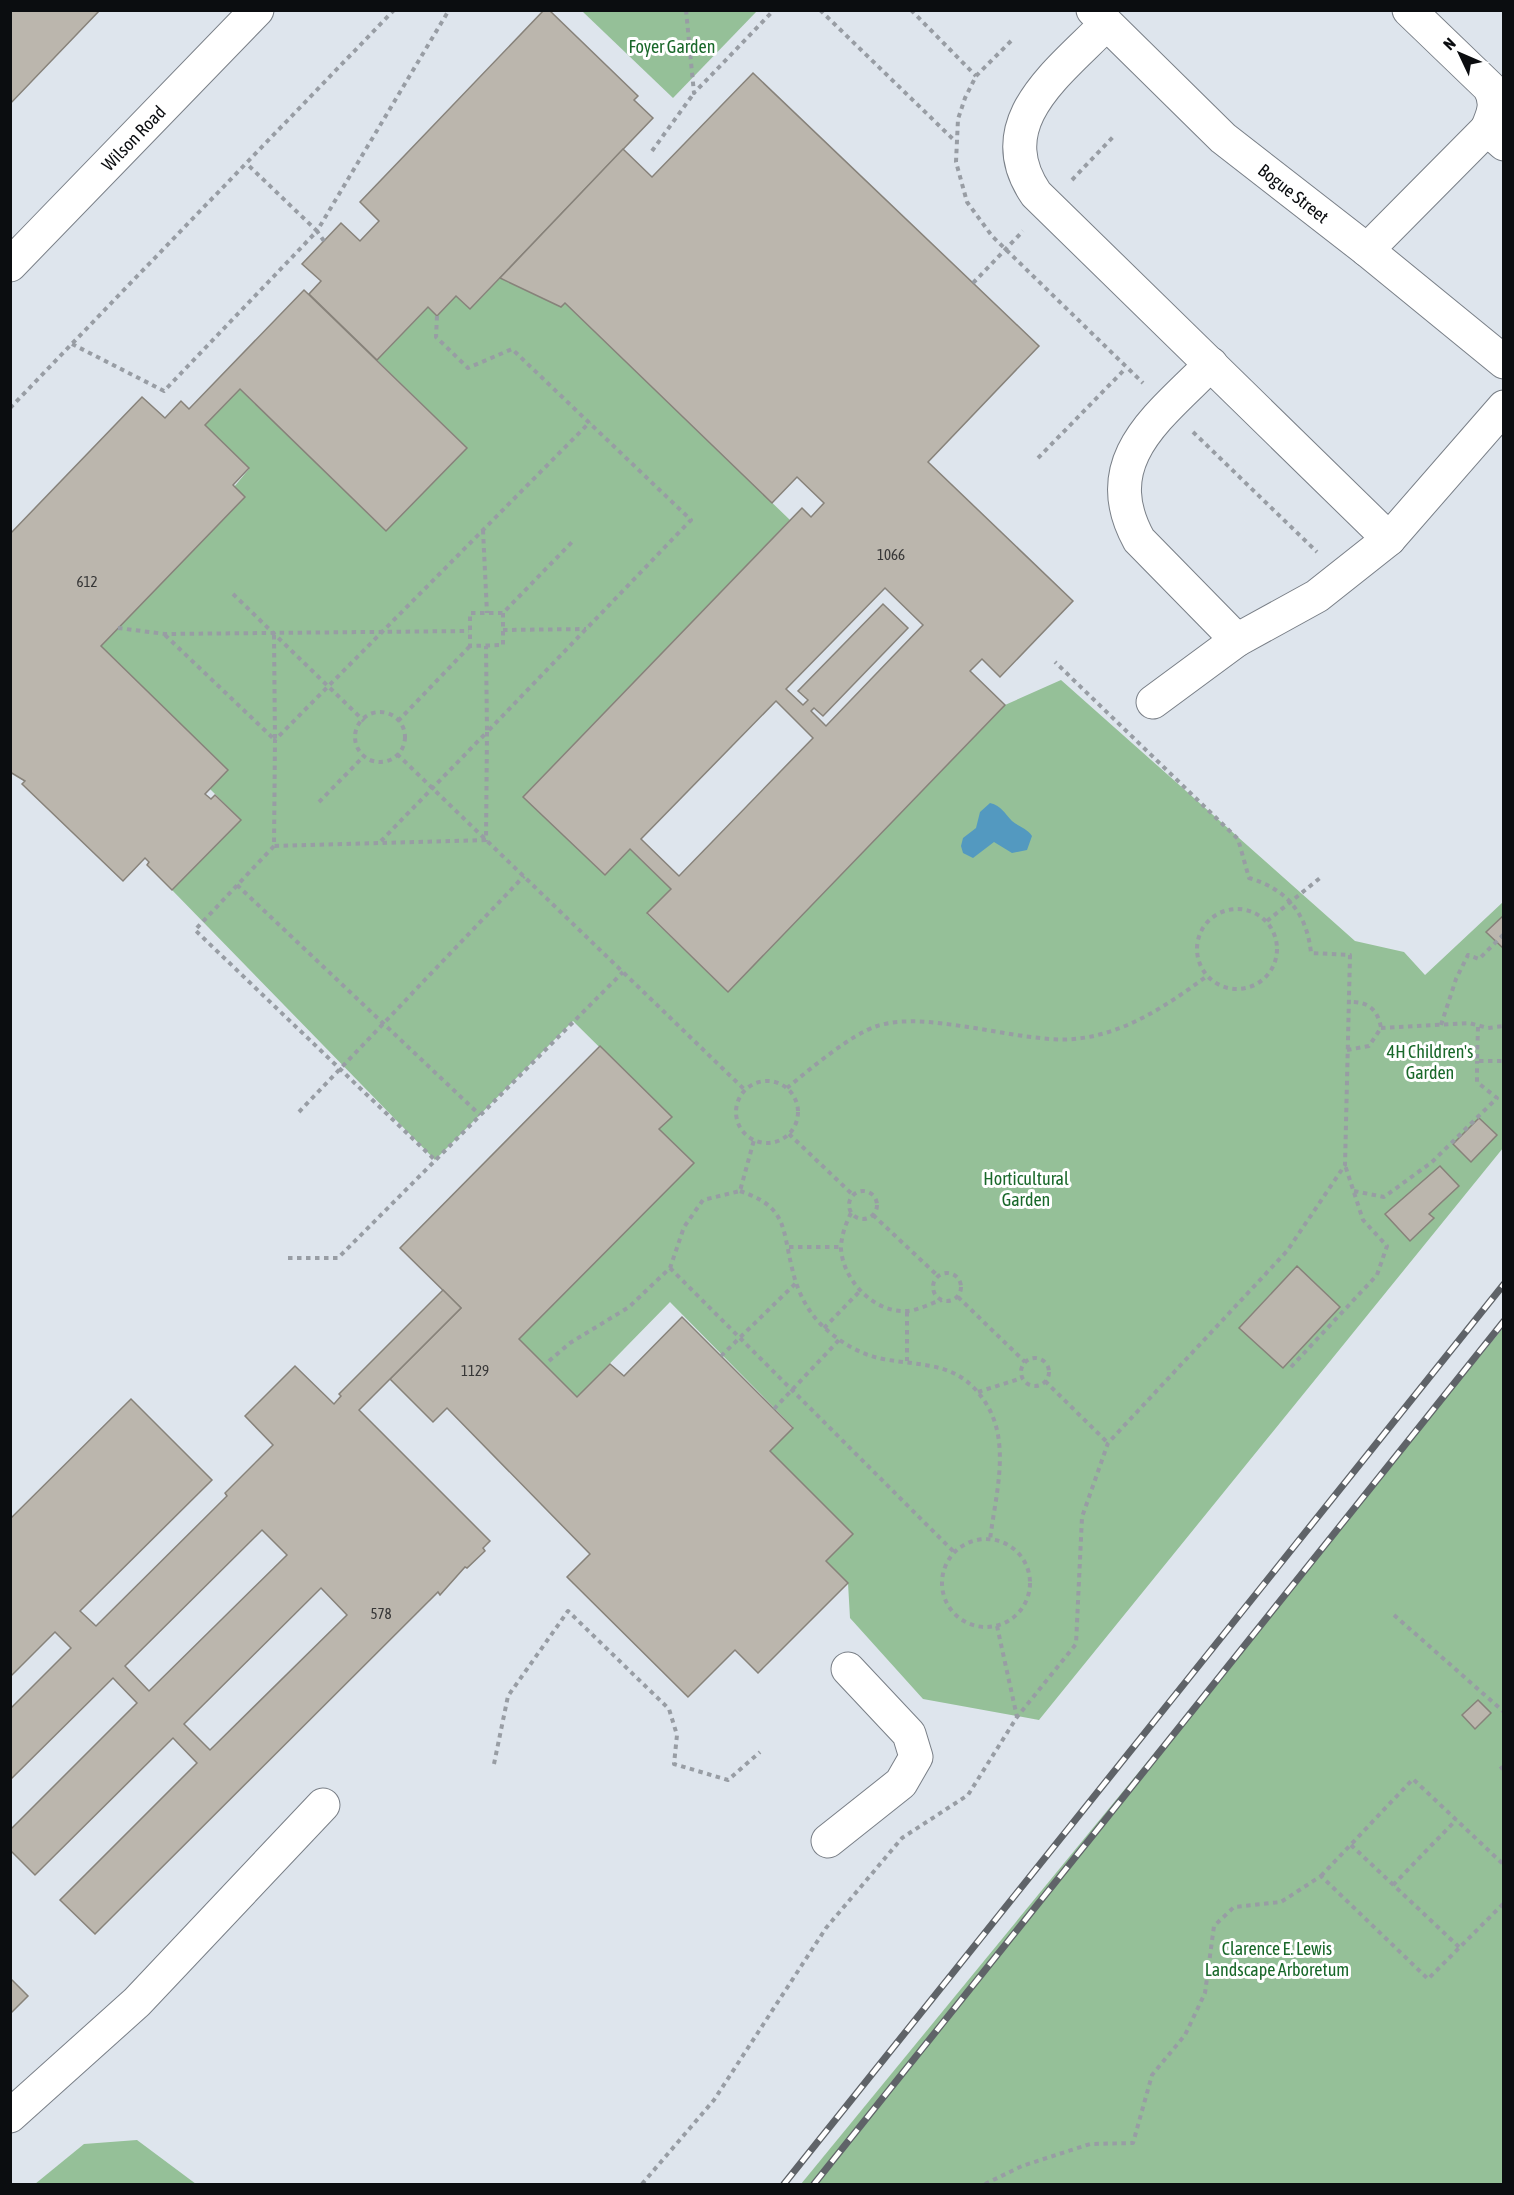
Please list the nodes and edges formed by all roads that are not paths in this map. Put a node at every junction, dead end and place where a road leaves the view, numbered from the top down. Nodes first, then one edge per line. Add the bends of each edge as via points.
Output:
1 (257, 10) edge
2 (1409, 10) edge
3 (1099, 17) edge
4 (1496, 91) edge
5 (1495, 137) edge
6 (1368, 250) junction
7 (10, 265) edge
8 (1503, 362) edge
9 (1211, 364) junction
10 (1503, 406) edge
11 (1389, 539) junction
12 (1237, 640) junction
13 (1153, 702) dead end
14 (848, 1669) dead end
15 (323, 1805) dead end
16 (828, 1841) dead end
17 (10, 2116) edge

1 - 7 street, Wilson Road
2 - 4 street
3 - 6 street, Bogue Street via 1223,138
3 - 9 street via 1027,111 1018,146 1021,164 1036,194
4 - 5 street
5 - 6 street
6 - 8 street, Bogue Street
9 - 11 street
9 - 12 street via 1146,431 1127,464 1124,503 1130,522 1152,555
10 - 11 street
11 - 12 street via 1317,597
12 - 13 street
14 - 16 street via 909,1734 916,1757 901,1783
15 - 17 street via 137,2001

